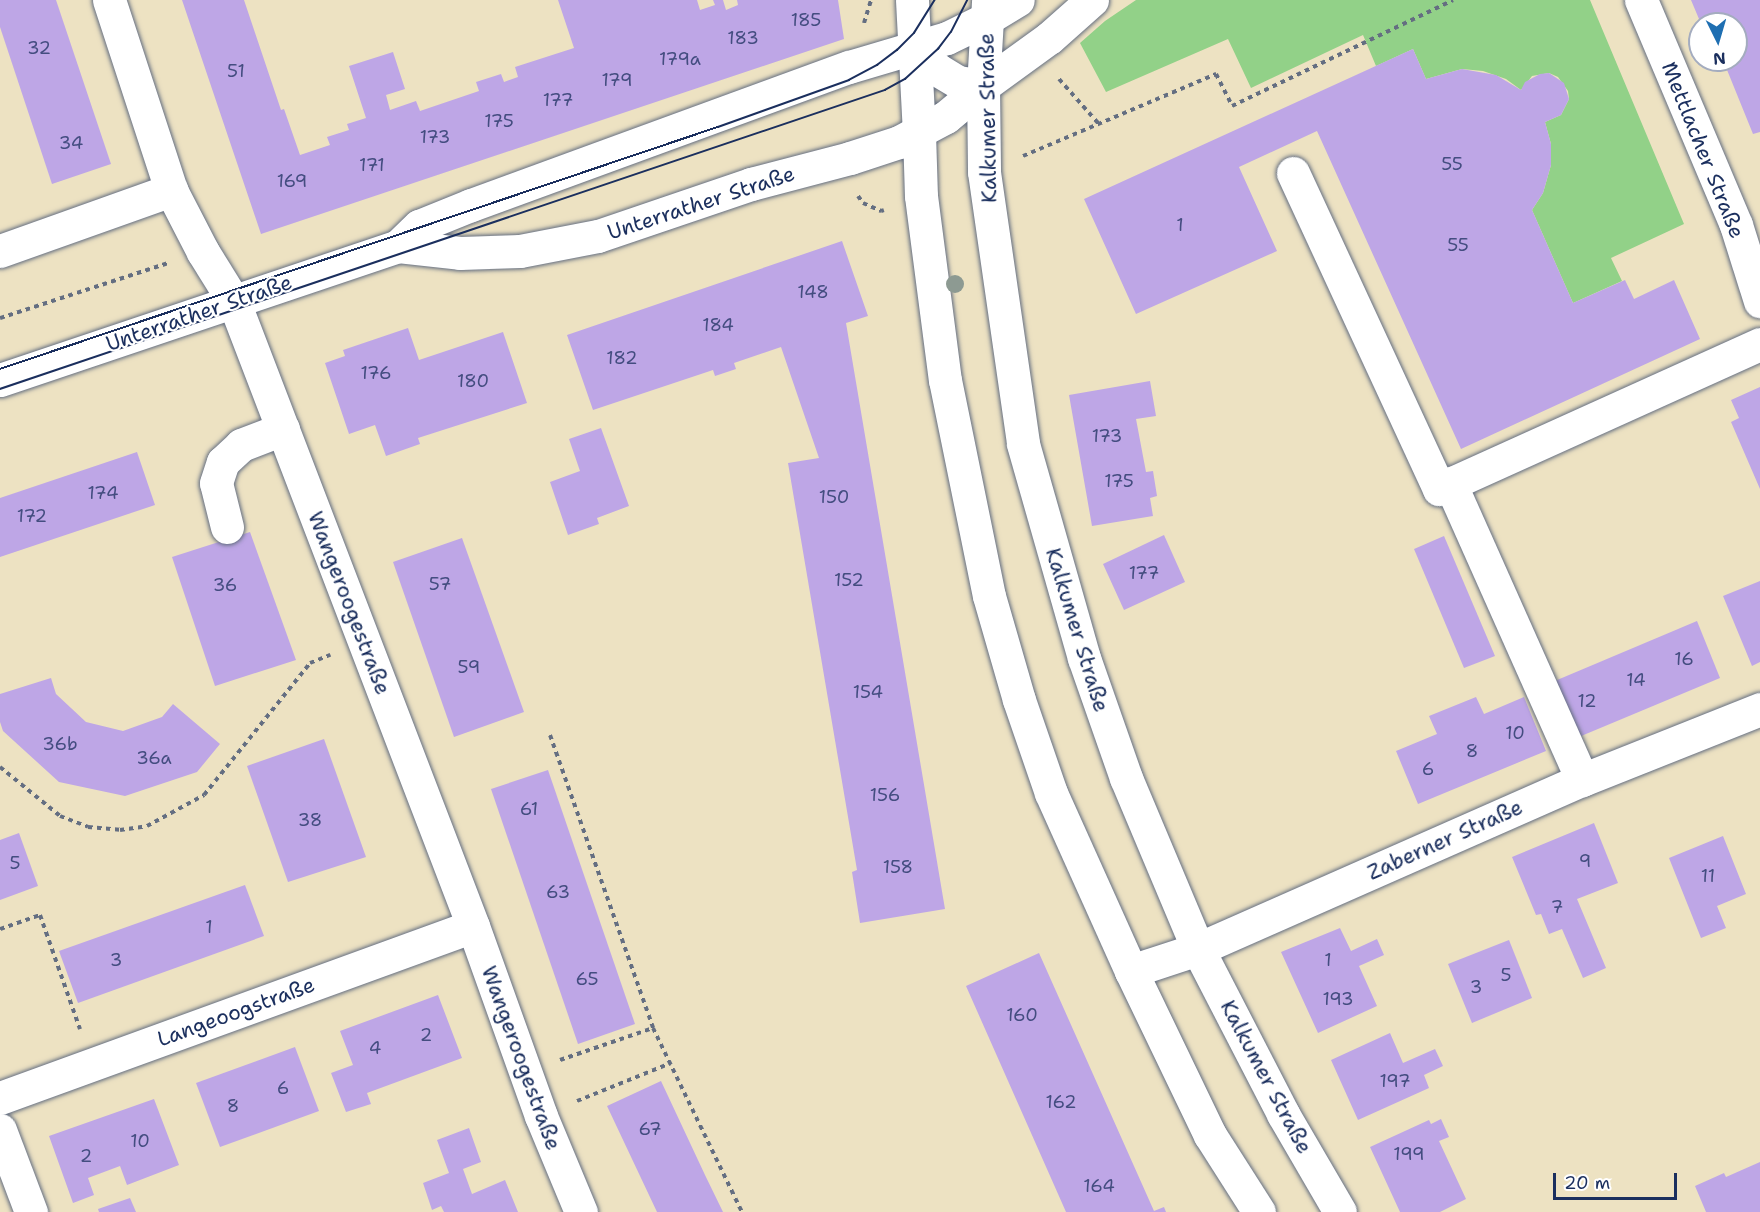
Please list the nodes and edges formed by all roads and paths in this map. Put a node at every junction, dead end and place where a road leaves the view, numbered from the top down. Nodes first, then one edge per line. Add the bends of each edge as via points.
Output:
1 (109, 0) edge
2 (912, 0) edge
3 (1018, 0) edge
4 (1092, 0) edge
5 (1453, 0) edge
6 (1641, 0) edge
7 (987, 10) edge
8 (916, 49) junction
9 (1057, 77) dead end
10 (983, 86) junction
11 (1099, 124) junction
12 (920, 133) junction
13 (984, 172) junction
14 (1293, 173) dead end
15 (171, 190) junction
16 (1748, 220) edge
17 (398, 246) junction
18 (0, 251) edge
19 (203, 252) junction
20 (1760, 301) edge
21 (234, 302) junction
22 (0, 318) edge
23 (1760, 345) edge
24 (0, 380) edge
25 (283, 429) junction
26 (1450, 483) junction
27 (227, 527) dead end
28 (363, 640) junction
29 (1760, 709) edge
30 (550, 735) dead end
31 (0, 767) edge
32 (1582, 780) junction
33 (473, 926) junction
34 (0, 929) edge
35 (1198, 949) junction
36 (1131, 970) junction
37 (653, 1028) junction
38 (671, 1063) junction
39 (92, 1064) junction
40 (526, 1072) junction
41 (0, 1098) edge
42 (541, 1116) junction
43 (0, 1130) edge
44 (31, 1212) edge
45 (581, 1212) edge
46 (742, 1212) edge
47 (1259, 1212) edge
48 (1340, 1212) edge

1 - 15 street, Wangeroogestraße
2 - 8 street
3 - 7 street, Unterrather Straße
4 - 10 street, Unterrather Straße
5 - 11 path via 1232,106 1216,74
6 - 16 street, Mettlacher Straße
7 - 8 street, Unterrather Straße via 954,35
7 - 10 street, Kalkumer Straße
8 - 10 street via 958,82
8 - 12 street
8 - 17 street, Unterrather Straße via 849,67 471,205 419,226
9 - 11 path
10 - 12 street, Unterrather Straße
10 - 13 street, Kalkumer Straße
11 - 13 path
12 - 17 street, Unterrather Straße via 598,236 520,251 460,253
12 - 36 street via 921,196 945,380 989,596 1051,793
13 - 35 street, Kalkumer Straße via 1023,444 1058,572 1126,778
14 - 26 street via 1439,489
15 - 18 street
15 - 19 street, Wangeroogestraße
16 - 20 street, Mettlacher Straße
17 - 21 street, Unterrather Straße
19 - 21 street, Wangeroogestraße
19 - 22 path
21 - 24 street, Unterrather Straße
21 - 25 street, Wangeroogestraße
23 - 26 street
25 - 27 street via 242,445 223,462 216,483
25 - 28 street, Wangeroogestraße
26 - 32 street
28 - 31 path via 310,663 204,795 147,826 120,830 88,827 60,816
28 - 33 street, Wangeroogestraße
29 - 32 street, Zaberner Straße
30 - 37 path
32 - 35 street, Zaberner Straße
33 - 39 street, Langeoogstraße
33 - 40 street, Wangeroogestraße
34 - 39 path via 40,915
35 - 36 street, Zaberner Straße
35 - 48 street, Kalkumer Straße via 1283,1113
36 - 47 street via 1210,1135
37 - 38 path
37 - 40 path
38 - 42 path
38 - 46 path
39 - 41 street, Langeoogstraße
40 - 42 street, Wangeroogestraße
42 - 45 street, Wangeroogestraße
43 - 44 street

